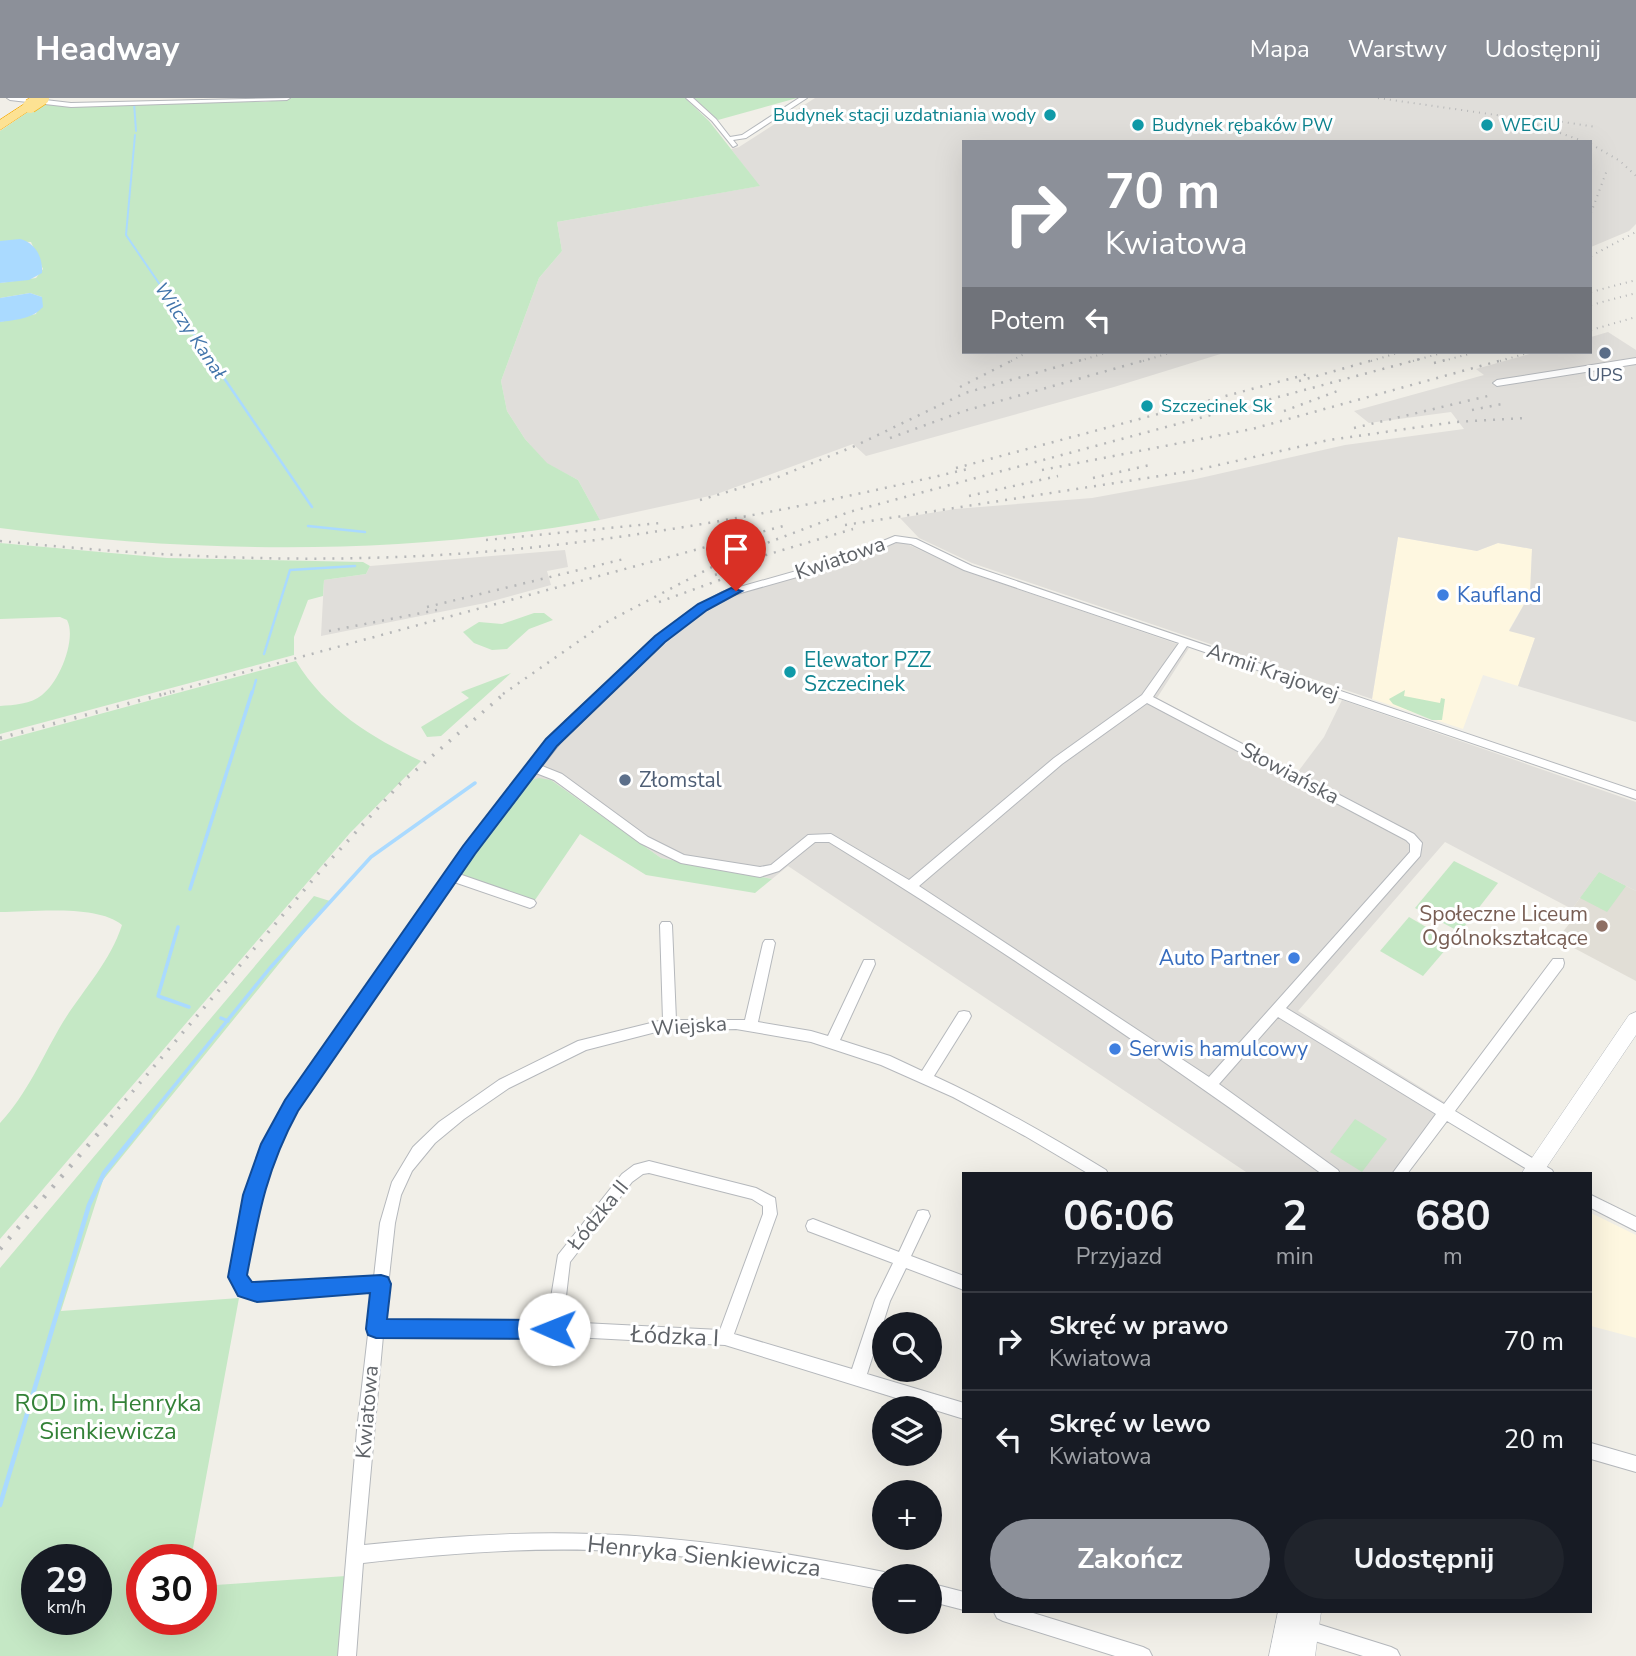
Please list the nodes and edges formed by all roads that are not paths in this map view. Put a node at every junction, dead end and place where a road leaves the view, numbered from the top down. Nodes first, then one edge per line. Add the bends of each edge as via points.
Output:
1 (286, 98) edge
2 (689, 98) edge
3 (804, 98) edge
4 (26, 101) edge
5 (0, 117) edge
6 (0, 126) edge
7 (1636, 361) edge
8 (1497, 383) dead end
9 (913, 541) joint
10 (1185, 642) junction
11 (1146, 698) junction
12 (532, 767) junction
13 (1636, 795) edge
14 (450, 876) junction
15 (910, 886) junction
16 (530, 903) dead end
17 (666, 925) dead end
18 (769, 943) dead end
19 (1558, 962) dead end
20 (869, 964) dead end
21 (1276, 1009) junction
22 (964, 1016) dead end
23 (1636, 1020) edge
24 (670, 1024) junction
25 (751, 1024) junction
26 (832, 1042) junction
27 (925, 1077) junction
28 (1210, 1085) junction
29 (1445, 1112) junction
30 (1098, 1172) edge
31 (1330, 1172) edge
32 (1400, 1172) edge
33 (1538, 1172) edge
34 (1592, 1201) edge
35 (923, 1216) dead end
36 (1636, 1224) edge
37 (813, 1226) dead end
38 (901, 1258) junction
39 (962, 1282) edge
40 (381, 1284) junction
41 (376, 1329) junction
42 (554, 1329) junction
43 (725, 1338) junction
44 (858, 1376) junction
45 (962, 1409) edge
46 (1592, 1451) edge
47 (1636, 1464) edge
48 (355, 1555) junction
49 (872, 1579) edge
50 (942, 1595) edge
51 (962, 1600) edge
52 (1006, 1613) edge
53 (1301, 1618) edge
54 (347, 1656) edge
55 (1143, 1656) edge
56 (1282, 1656) edge
57 (1302, 1656) edge
58 (1391, 1656) edge

1 - 4 street via 71,105
2 - 3 street via 731,142
4 - 5 highway
4 - 6 highway
7 - 8 street
9 - 10 street, Armii Krajowej via 958,564
9 - 12 street, Kwiatowa via 883,542 846,560 710,602 619,675
10 - 11 street
10 - 13 street, Armii Krajowej
11 - 15 street via 1058,761
11 - 21 street, Słowiańska via 1416,842 1416,853
12 - 14 street, Kwiatowa
12 - 15 street via 558,777 656,848 681,859 760,872 775,868 812,838 825,836
14 - 16 street
14 - 40 street, Kwiatowa via 275,1134 253,1195 237,1277 241,1286 257,1293
15 - 28 street
17 - 24 street
18 - 25 street
19 - 29 street
20 - 26 street
21 - 28 street, Słowiańska
21 - 29 street
22 - 27 street
23 - 33 street
24 - 25 street, Wiejska
24 - 40 street, Wiejska via 618,1035 547,1061 488,1094 442,1128 417,1153 399,1181
25 - 26 street, Wiejska
26 - 27 street, Wiejska
27 - 30 street, Wiejska
28 - 31 street
29 - 32 street
29 - 33 street
34 - 36 street
35 - 38 street
37 - 38 street
38 - 39 street
38 - 44 street
40 - 41 street, Kwiatowa
41 - 42 street, Łódzka I
41 - 48 street, Kwiatowa
42 - 43 street, Łódzka I
42 - 43 street, Łódzka II via 563,1260 634,1171 654,1168 767,1199 770,1214
43 - 44 street, Łódzka I
44 - 45 street, Łódzka I
46 - 47 street
48 - 49 street, Henryka Sienkiewicza via 501,1542 597,1542 732,1554
48 - 54 street, Kwiatowa
50 - 51 street
52 - 55 street
53 - 56 street
53 - 57 street
53 - 58 street

